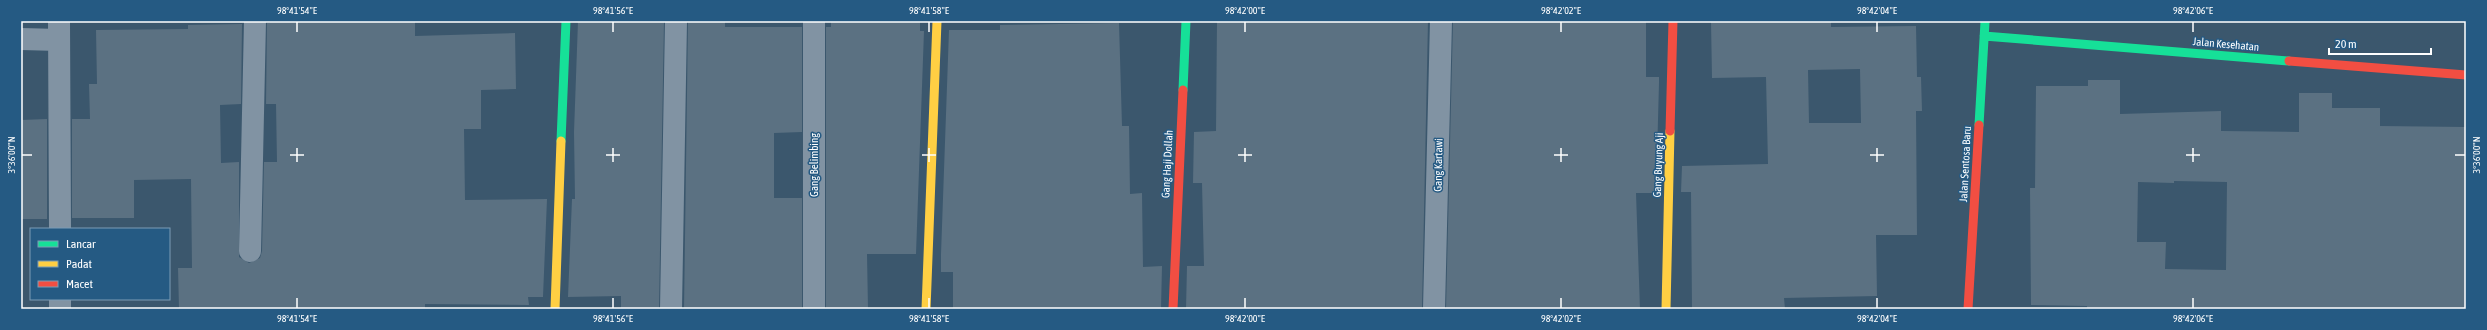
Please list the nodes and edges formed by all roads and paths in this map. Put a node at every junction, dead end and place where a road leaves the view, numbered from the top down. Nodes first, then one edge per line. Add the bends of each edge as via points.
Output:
1 (255, 21) edge
2 (566, 21) edge
3 (676, 21) edge
4 (814, 21) edge
5 (937, 21) edge
6 (1186, 21) edge
7 (1441, 21) edge
8 (1674, 21) edge
9 (1985, 21) edge
10 (59, 30) edge
11 (1984, 36) junction
12 (21, 39) edge
13 (2466, 76) edge
14 (60, 228) edge
15 (250, 250) dead end
16 (555, 309) edge
17 (671, 309) edge
18 (814, 309) edge
19 (926, 309) edge
20 (1173, 309) edge
21 (1434, 309) edge
22 (1666, 309) edge
23 (1968, 309) edge

1 - 15 street
2 - 16 street
3 - 17 street
4 - 18 street, Gang Belimbing
5 - 19 street
6 - 20 street, Gang Haji Dollah
7 - 21 street, Gang Kartawi
8 - 22 street, Gang Buyung Aji
9 - 11 street, Jalan Sentosa Baru
10 - 12 street
10 - 14 street
11 - 13 street, Jalan Kesehatan
11 - 23 street, Jalan Sentosa Baru

